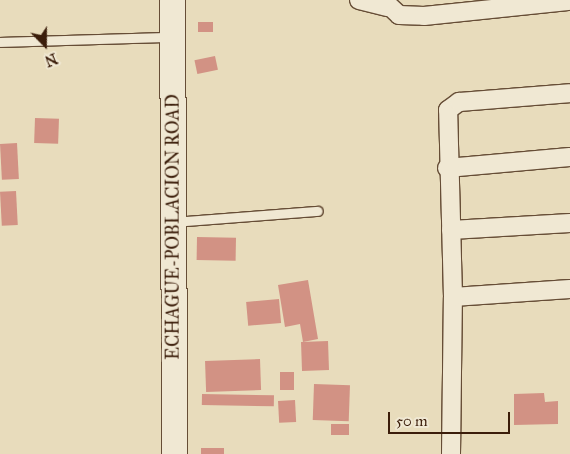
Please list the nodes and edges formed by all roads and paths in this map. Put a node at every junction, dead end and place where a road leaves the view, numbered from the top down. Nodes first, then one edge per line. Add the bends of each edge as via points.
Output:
1 (172, 0) edge
2 (359, 0) edge
3 (570, 1) edge
4 (385, 4) edge
5 (499, 4) edge
6 (172, 37) junction
7 (0, 42) edge
8 (570, 93) edge
9 (570, 157) edge
10 (448, 168) junction
11 (318, 211) dead end
12 (173, 222) junction
13 (570, 223) edge
14 (451, 230) junction
15 (570, 289) edge
16 (453, 297) junction
17 (174, 454) edge
18 (451, 454) edge

1 - 6 main road, ECHAGUE-POBLACION ROAD
2 - 4 street
3 - 5 street
4 - 5 street via 399,15 424,16
6 - 7 lane
6 - 12 main road, ECHAGUE-POBLACION ROAD
8 - 10 street via 453,105 446,120
9 - 10 street
10 - 14 street
11 - 12 lane
12 - 17 main road, ECHAGUE-POBLACION ROAD
13 - 14 street
14 - 16 street
15 - 16 street
16 - 18 street

